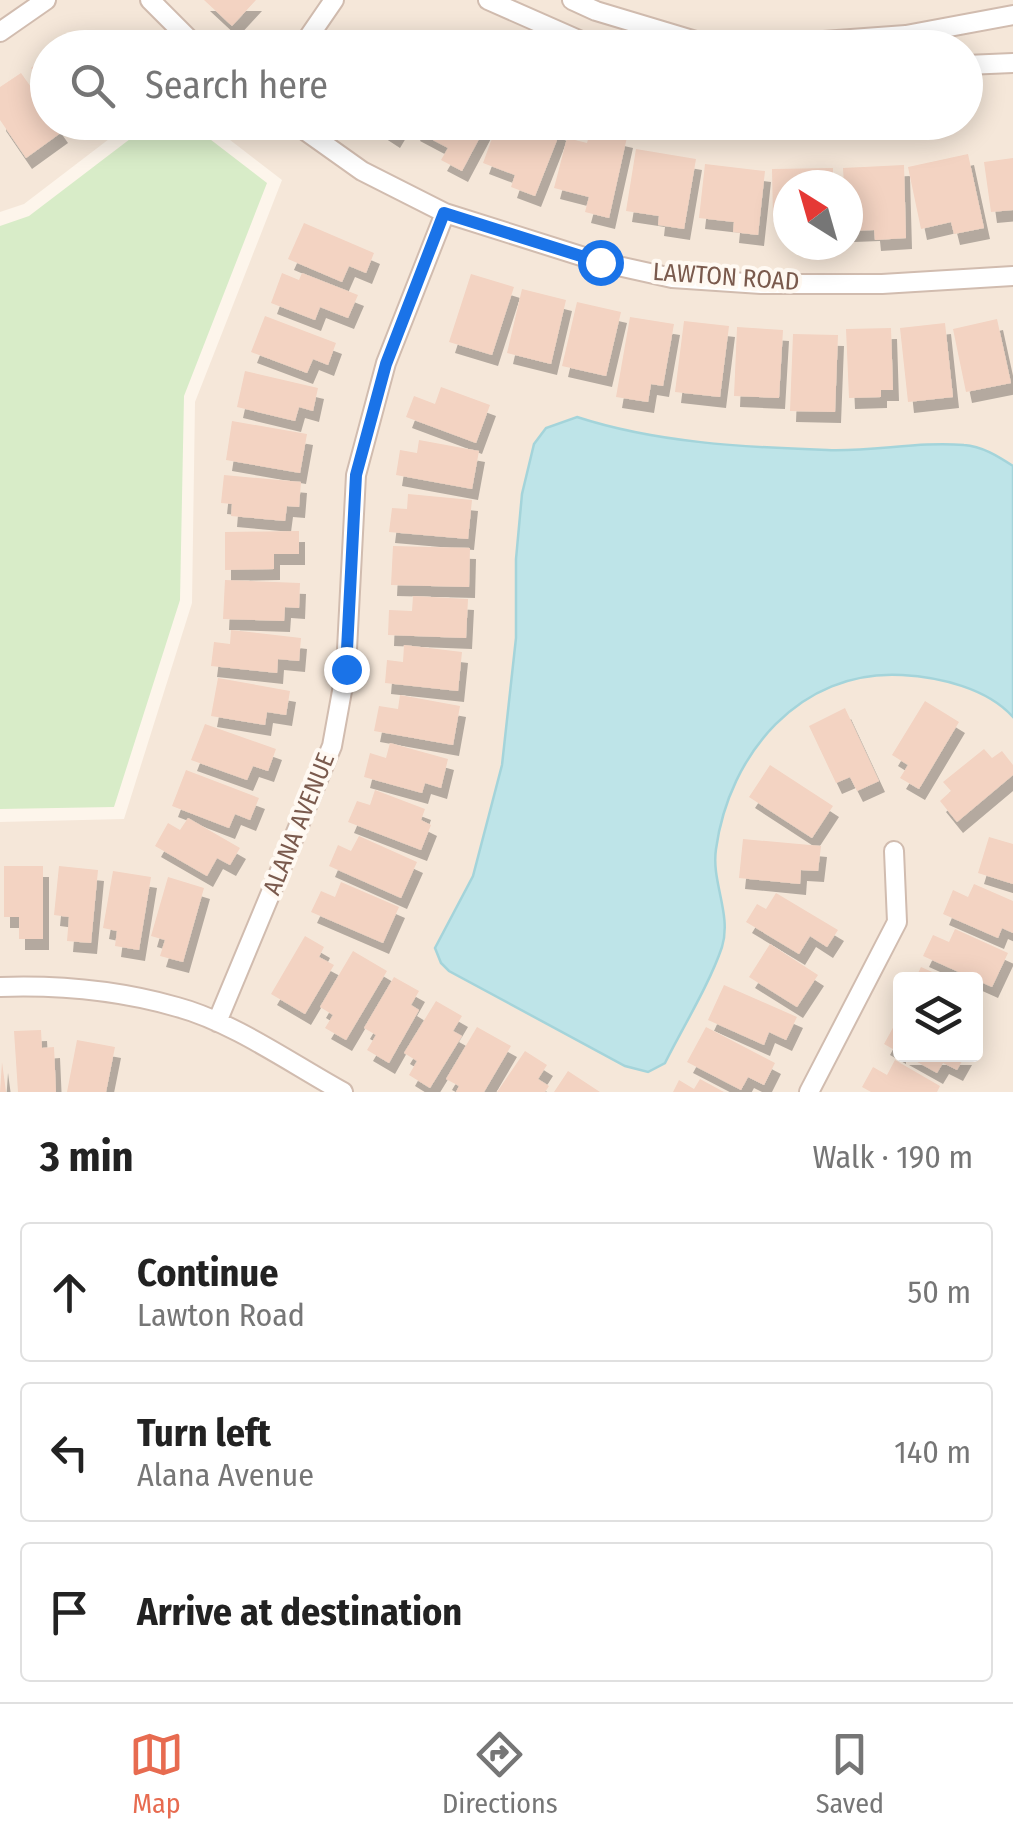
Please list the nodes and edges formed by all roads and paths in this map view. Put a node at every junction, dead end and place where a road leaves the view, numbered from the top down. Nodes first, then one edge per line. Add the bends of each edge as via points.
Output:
1 (46, 0) edge
2 (150, 0) edge
3 (334, 0) edge
4 (488, 0) edge
5 (572, 0) edge
6 (1013, 15) edge
7 (180, 30) edge
8 (313, 30) edge
9 (556, 30) edge
10 (659, 30) edge
11 (929, 30) edge
12 (0, 32) edge
13 (1013, 63) edge
14 (983, 64) edge
15 (318, 140) edge
16 (444, 213) junction
17 (1013, 276) edge
18 (894, 851) dead end
19 (0, 987) edge
20 (217, 1022) junction
21 (343, 1092) edge
22 (809, 1092) edge

1 - 12 street
2 - 7 street
3 - 8 street
4 - 9 street
5 - 10 street
6 - 11 street
13 - 14 street
15 - 16 street, LAWTON ROAD
16 - 17 street, LAWTON ROAD via 672,278 882,284
16 - 20 street, ALANA AVENUE via 386,364 356,475 346,669 332,746
18 - 22 street via 897,922
19 - 20 street via 104,993
20 - 21 street

